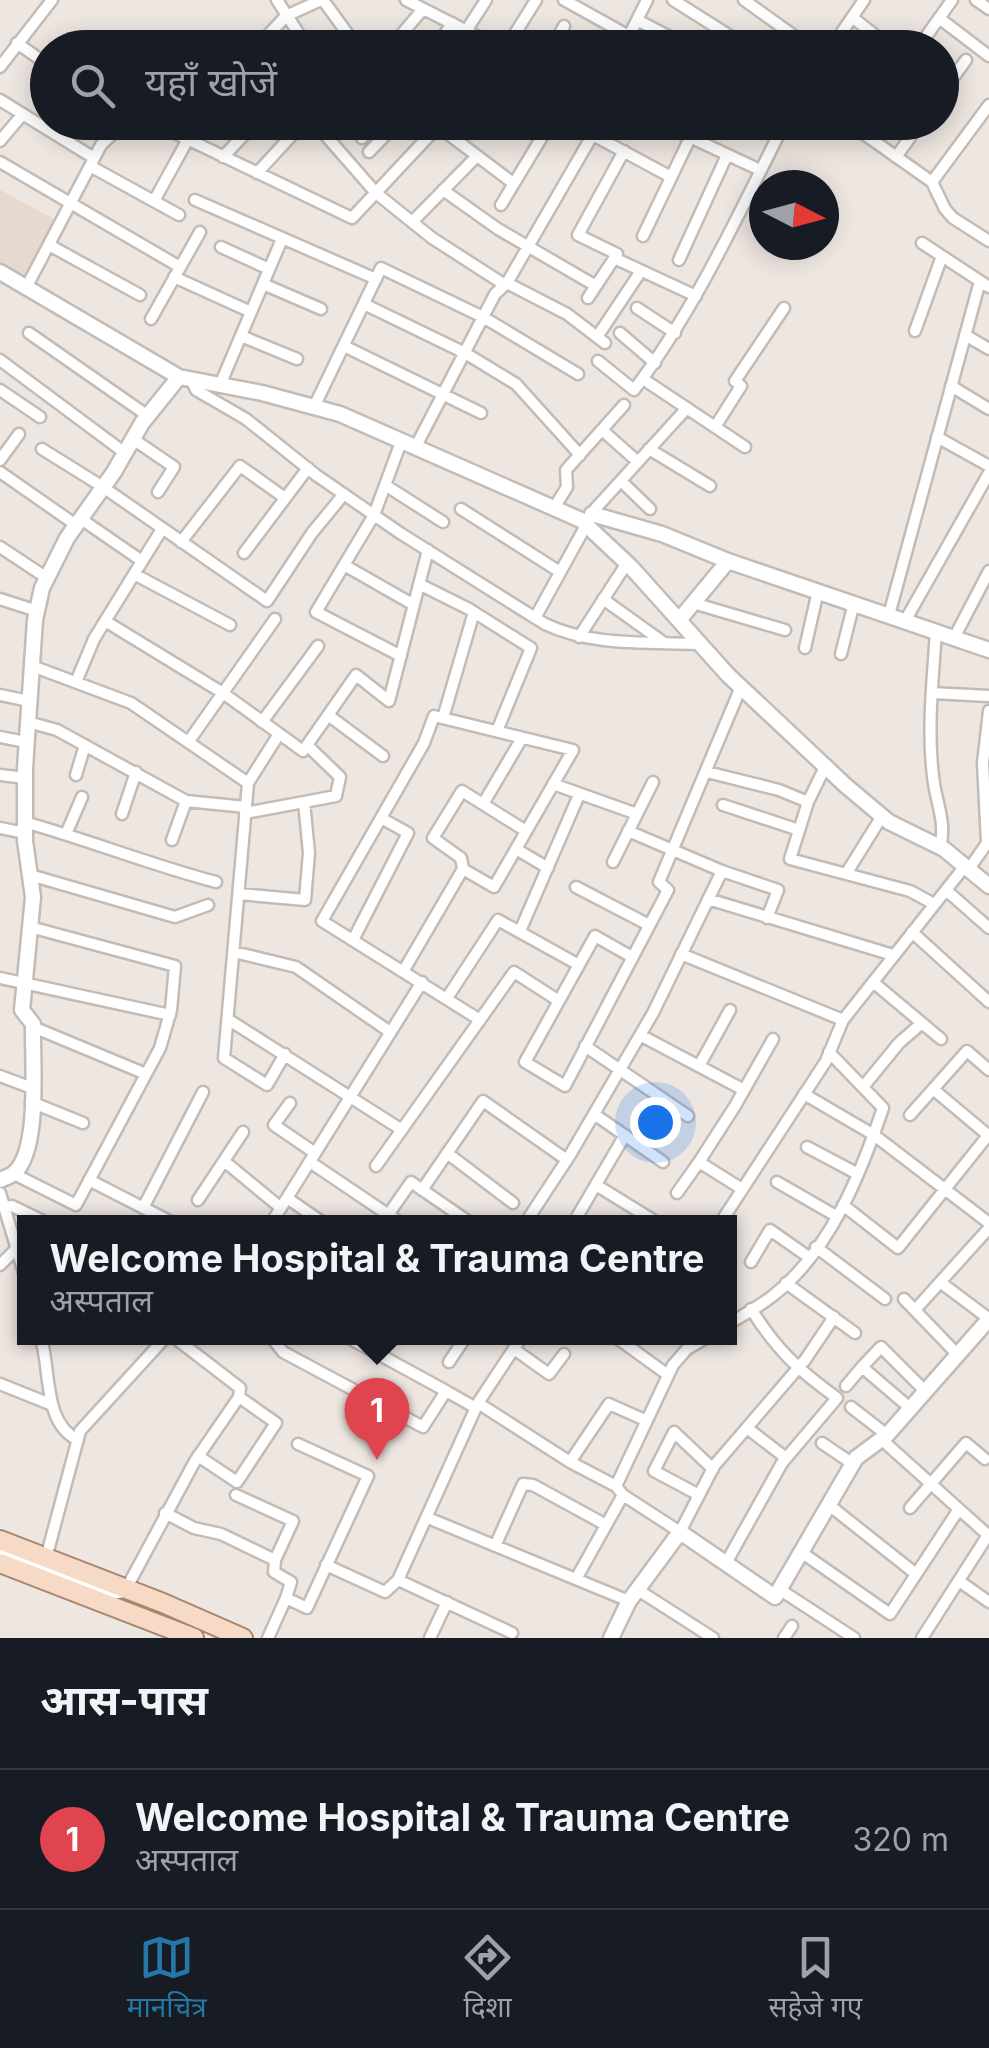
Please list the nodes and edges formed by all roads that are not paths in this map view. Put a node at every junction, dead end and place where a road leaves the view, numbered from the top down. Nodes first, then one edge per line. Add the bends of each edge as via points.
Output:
1 (52, 0) edge
2 (276, 0) edge
3 (322, 0) edge
4 (406, 0) edge
5 (486, 0) edge
6 (536, 0) edge
7 (564, 0) edge
8 (647, 0) edge
9 (673, 0) edge
10 (744, 0) edge
11 (864, 0) edge
12 (952, 0) edge
13 (976, 0) edge
14 (423, 9) junction
15 (989, 9) edge
16 (286, 16) junction
17 (852, 17) junction
18 (939, 18) junction
19 (637, 20) junction
20 (452, 24) junction
21 (564, 26) dead end
22 (273, 30) edge
23 (296, 30) edge
24 (344, 30) edge
25 (405, 30) edge
26 (448, 30) edge
27 (464, 30) edge
28 (467, 30) edge
29 (513, 30) edge
30 (562, 30) edge
31 (618, 30) edge
32 (632, 30) edge
33 (656, 30) edge
34 (720, 30) edge
35 (785, 30) edge
36 (843, 30) edge
37 (868, 30) edge
38 (931, 30) edge
39 (955, 30) edge
40 (959, 33) edge
41 (17, 43) junction
42 (30, 52) edge
43 (989, 56) edge
44 (966, 60) dead end
45 (0, 67) edge
46 (959, 68) edge
47 (0, 100) edge
48 (989, 105) edge
49 (22, 115) junction
50 (30, 120) edge
51 (59, 140) edge
52 (106, 140) edge
53 (239, 140) edge
54 (287, 140) edge
55 (330, 140) edge
56 (381, 140) edge
57 (426, 140) edge
58 (460, 140) edge
59 (540, 140) edge
60 (589, 140) edge
61 (601, 140) edge
62 (689, 140) edge
63 (694, 140) edge
64 (776, 140) edge
65 (872, 140) edge
66 (908, 140) edge
67 (0, 141) edge
68 (188, 141) joint
69 (369, 152) dead end
70 (624, 152) junction
71 (727, 155) junction
72 (478, 156) junction
73 (223, 157) junction
74 (896, 158) junction
75 (0, 162) edge
76 (92, 162) junction
77 (760, 170) joint
78 (257, 172) junction
79 (671, 177) junction
80 (932, 182) junction
81 (514, 184) junction
82 (443, 190) junction
83 (749, 192) edge
84 (376, 193) junction
85 (195, 200) dead end
86 (154, 202) junction
87 (70, 204) junction
88 (501, 204) dead end
89 (179, 215) dead end
90 (412, 222) junction
91 (200, 232) dead end
92 (643, 236) dead end
93 (282, 238) junction
94 (989, 241) edge
95 (49, 244) junction
96 (922, 244) dead end
97 (221, 246) dead end
98 (528, 246) junction
99 (942, 256) junction
100 (614, 258) junction
101 (679, 260) dead end
102 (269, 269) junction
103 (641, 271) junction
104 (0, 272) edge
105 (177, 272) junction
106 (376, 279) junction
107 (263, 284) junction
108 (506, 284) junction
109 (984, 284) edge
110 (596, 286) junction
111 (26, 288) junction
112 (140, 295) dead end
113 (696, 296) junction
114 (588, 298) dead end
115 (364, 304) junction
116 (320, 308) dead end
117 (638, 308) dead end
118 (784, 308) dead end
119 (251, 312) junction
120 (484, 317) junction
121 (151, 318) dead end
122 (915, 332) dead end
123 (29, 333) dead end
124 (620, 333) dead end
125 (675, 334) junction
126 (965, 335) junction
127 (241, 336) junction
128 (344, 346) junction
129 (989, 349) edge
130 (465, 353) junction
131 (0, 360) edge
132 (297, 360) dead end
133 (598, 361) dead end
134 (655, 363) junction
135 (578, 374) dead end
136 (185, 378) junction
137 (643, 379) junction
138 (220, 385) junction
139 (951, 386) junction
140 (0, 390) edge
141 (444, 393) junction
142 (624, 405) dead end
143 (314, 407) junction
144 (687, 408) junction
145 (989, 409) edge
146 (481, 413) dead end
147 (40, 416) dead end
148 (148, 416) junction
149 (714, 427) junction
150 (602, 430) junction
151 (19, 434) dead end
152 (937, 437) junction
153 (133, 438) junction
154 (408, 445) junction
155 (745, 447) dead end
156 (42, 448) dead end
157 (649, 450) junction
158 (125, 453) junction
159 (580, 454) junction
160 (0, 460) edge
161 (638, 462) junction
162 (308, 468) junction
163 (989, 469) edge
164 (0, 472) edge
165 (621, 481) junction
166 (385, 485) junction
167 (710, 486) dead end
168 (103, 487) junction
169 (158, 492) dead end
170 (344, 494) junction
171 (286, 498) junction
172 (554, 508) junction
173 (650, 508) dead end
174 (460, 510) dead end
175 (374, 515) junction
176 (588, 519) junction
177 (78, 522) junction
178 (443, 522) dead end
179 (162, 529) junction
180 (182, 542) junction
181 (0, 547) edge
182 (428, 550) junction
183 (244, 553) dead end
184 (142, 561) junction
185 (728, 561) junction
186 (626, 563) junction
187 (344, 565) junction
188 (560, 572) junction
189 (134, 574) junction
190 (47, 578) junction
191 (987, 578) edge
192 (419, 584) junction
193 (818, 591) junction
194 (0, 599) edge
195 (603, 599) junction
196 (693, 603) junction
197 (854, 603) junction
198 (414, 605) junction
199 (37, 610) junction
200 (474, 612) junction
201 (889, 615) junction
202 (536, 618) junction
203 (680, 619) junction
204 (275, 620) dead end
205 (105, 621) junction
206 (905, 621) junction
207 (230, 625) dead end
208 (785, 630) dead end
209 (936, 632) junction
210 (579, 637) junction
211 (954, 638) junction
212 (698, 641) junction
213 (664, 643) junction
214 (318, 646) dead end
215 (805, 648) dead end
216 (989, 650) edge
217 (842, 654) dead end
218 (401, 656) junction
219 (32, 666) junction
220 (76, 682) junction
221 (741, 687) junction
222 (223, 693) junction
223 (932, 693) junction
224 (0, 695) edge
225 (989, 696) edge
226 (29, 701) junction
227 (328, 715) junction
228 (989, 716) edge
229 (444, 718) junction
230 (28, 722) junction
231 (262, 722) junction
232 (496, 731) junction
233 (279, 734) junction
234 (0, 737) edge
235 (522, 738) junction
236 (189, 741) junction
237 (26, 742) junction
238 (85, 745) junction
239 (307, 746) junction
240 (383, 756) dead end
241 (986, 764) edge
242 (825, 766) junction
243 (136, 772) junction
244 (707, 772) junction
245 (0, 775) edge
246 (76, 775) dead end
247 (24, 778) junction
248 (653, 782) dead end
249 (248, 783) junction
250 (553, 784) junction
251 (579, 795) junction
252 (82, 796) dead end
253 (186, 801) junction
254 (304, 802) junction
255 (808, 802) junction
256 (483, 804) junction
257 (723, 806) dead end
258 (245, 810) junction
259 (122, 814) dead end
260 (637, 814) junction
261 (882, 816) junction
262 (381, 818) junction
263 (988, 825) edge
264 (24, 827) junction
265 (0, 828) edge
266 (799, 830) junction
267 (526, 831) junction
268 (628, 831) junction
269 (66, 834) junction
270 (172, 840) dead end
271 (940, 847) junction
272 (516, 849) junction
273 (674, 850) junction
274 (614, 862) dead end
275 (548, 868) junction
276 (967, 868) junction
277 (464, 869) junction
278 (722, 871) junction
279 (846, 874) junction
280 (30, 875) junction
281 (216, 882) dead end
282 (989, 886) edge
283 (576, 887) dead end
284 (946, 890) junction
285 (239, 894) junction
286 (708, 899) junction
287 (934, 904) junction
288 (208, 905) dead end
289 (766, 918) junction
290 (649, 925) junction
291 (30, 927) junction
292 (989, 928) edge
293 (520, 931) junction
294 (912, 932) junction
295 (354, 938) junction
296 (234, 952) junction
297 (682, 954) junction
298 (893, 955) junction
299 (632, 957) junction
300 (579, 965) junction
301 (404, 970) junction
302 (0, 978) edge
303 (24, 982) junction
304 (422, 982) junction
305 (873, 982) junction
306 (447, 998) junction
307 (559, 1001) junction
308 (989, 1002) edge
309 (730, 1010) dead end
310 (170, 1015) junction
311 (229, 1020) junction
312 (480, 1020) junction
313 (843, 1020) junction
314 (922, 1022) junction
315 (33, 1027) junction
316 (390, 1032) junction
317 (640, 1035) junction
318 (772, 1039) dead end
319 (941, 1039) dead end
320 (585, 1046) junction
321 (829, 1052) junction
322 (284, 1054) junction
323 (699, 1066) junction
324 (620, 1070) junction
325 (989, 1070) edge
326 (146, 1074) junction
327 (0, 1076) edge
328 (863, 1087) junction
329 (933, 1089) junction
330 (744, 1090) junction
331 (203, 1092) dead end
332 (804, 1094) junction
333 (32, 1095) junction
334 (351, 1095) junction
335 (290, 1103) dead end
336 (594, 1114) junction
337 (910, 1115) dead end
338 (688, 1116) dead end
339 (82, 1123) dead end
340 (402, 1130) junction
341 (242, 1132) dead end
342 (625, 1135) junction
343 (874, 1135) junction
344 (989, 1135) edge
345 (808, 1147) dead end
346 (447, 1153) junction
347 (312, 1158) junction
348 (567, 1160) junction
349 (224, 1161) junction
350 (663, 1162) dead end
351 (699, 1162) junction
352 (376, 1166) dead end
353 (858, 1174) junction
354 (7, 1177) edge
355 (89, 1180) junction
356 (777, 1182) dead end
357 (596, 1185) junction
358 (742, 1189) junction
359 (944, 1189) junction
360 (422, 1190) junction
361 (0, 1192) edge
362 (677, 1193) dead end
363 (198, 1200) dead end
364 (284, 1203) junction
365 (514, 1203) dead end
366 (842, 1204) junction
367 (142, 1208) junction
368 (4, 1212) edge
369 (30, 1215) edge
370 (156, 1215) edge
371 (276, 1215) edge
372 (308, 1215) edge
373 (388, 1215) edge
374 (395, 1215) edge
375 (459, 1215) edge
376 (531, 1215) edge
377 (578, 1215) edge
378 (645, 1215) edge
379 (725, 1215) edge
380 (836, 1216) junction
381 (989, 1226) edge
382 (17, 1241) edge
383 (813, 1252) junction
384 (751, 1262) dead end
385 (940, 1282) junction
386 (786, 1283) junction
387 (885, 1299) dead end
388 (904, 1299) dead end
389 (751, 1309) junction
390 (915, 1310) junction
391 (834, 1317) junction
392 (737, 1318) edge
393 (988, 1318) edge
394 (855, 1332) dead end
395 (44, 1345) edge
396 (159, 1345) edge
397 (184, 1345) edge
398 (278, 1345) edge
399 (362, 1345) edge
400 (461, 1345) edge
401 (517, 1345) edge
402 (627, 1345) edge
403 (693, 1345) edge
404 (514, 1349) junction
405 (564, 1354) dead end
406 (957, 1354) junction
407 (450, 1362) dead end
408 (862, 1367) junction
409 (797, 1369) junction
410 (668, 1375) junction
411 (0, 1384) edge
412 (846, 1386) dead end
413 (446, 1391) junction
414 (925, 1391) junction
415 (239, 1396) junction
416 (50, 1404) junction
417 (477, 1405) junction
418 (852, 1408) dead end
419 (910, 1408) junction
420 (645, 1420) junction
421 (747, 1428) junction
422 (884, 1437) junction
423 (78, 1440) junction
424 (822, 1443) dead end
425 (298, 1444) dead end
426 (198, 1456) junction
427 (786, 1458) junction
428 (985, 1459) dead end
429 (570, 1462) junction
430 (853, 1464) junction
431 (713, 1469) junction
432 (930, 1483) junction
433 (620, 1490) junction
434 (236, 1494) dead end
435 (699, 1495) junction
436 (828, 1506) junction
437 (910, 1508) dead end
438 (959, 1510) junction
439 (166, 1513) junction
440 (428, 1518) junction
441 (606, 1525) junction
442 (987, 1530) edge
443 (680, 1532) junction
444 (0, 1540) edge
445 (496, 1546) junction
446 (0, 1550) edge
447 (801, 1552) junction
448 (46, 1558) junction
449 (275, 1560) junction
450 (0, 1562) edge
451 (726, 1563) junction
452 (326, 1566) junction
453 (916, 1574) junction
454 (576, 1579) junction
455 (398, 1580) junction
456 (959, 1581) junction
457 (779, 1589) junction
458 (634, 1595) junction
459 (117, 1596) junction
460 (286, 1598) junction
461 (447, 1602) junction
462 (989, 1602) edge
463 (792, 1626) dead end
464 (512, 1633) dead end
465 (194, 1638) edge
466 (242, 1638) edge
467 (268, 1638) edge
468 (430, 1638) edge
469 (611, 1638) edge
470 (713, 1638) edge
471 (784, 1638) edge
472 (854, 1638) edge
473 (922, 1638) edge

1 - 41 street
2 - 16 street
3 - 16 street
3 - 24 street
4 - 14 street
5 - 28 street
6 - 29 street
7 - 31 street
8 - 19 street
9 - 34 street
10 - 35 street
11 - 17 street
12 - 18 street
13 - 15 street
14 - 20 street
14 - 25 street
16 - 22 street
16 - 23 street
17 - 36 street
17 - 37 street
18 - 38 street
18 - 39 street
19 - 32 street
19 - 33 street
20 - 26 street
20 - 27 street
21 - 30 street
40 - 43 street
41 - 42 street
41 - 45 street
44 - 46 street
47 - 49 street
48 - 80 street
49 - 50 street
49 - 67 street
51 - 76 street
52 - 76 street
53 - 73 street
54 - 78 street
55 - 84 street
56 - 69 street
57 - 84 street
58 - 72 street
59 - 81 street
60 - 98 street
61 - 70 street
62 - 79 street
63 - 71 street
64 - 77 street
65 - 74 street
66 - 74 street
68 - 73 street
68 - 86 street
70 - 79 street
70 - 100 street via 578,236 618,254
71 - 77 street
71 - 101 street
72 - 81 street
72 - 82 street
73 - 78 street
74 - 80 street
75 - 87 street
76 - 86 street
76 - 87 street
78 - 84 street via 352,218
79 - 92 street
80 - 94 street via 945,209
81 - 88 street
82 - 90 street
82 - 98 street
83 - 113 street
84 - 90 street
85 - 93 street
86 - 89 street
87 - 95 street
87 - 105 street
90 - 108 street
91 - 105 street
93 - 102 street
93 - 106 street
95 - 111 street
95 - 112 street
96 - 99 street
97 - 102 street
98 - 108 street
98 - 110 street
99 - 109 street
99 - 122 street
100 - 103 street
100 - 110 street
102 - 107 street
103 - 108 street via 601,340 567,314
103 - 113 street
104 - 111 street
105 - 119 street
105 - 121 street
106 - 115 street
106 - 120 street via 381,268
107 - 116 street
107 - 119 street
108 - 120 street
109 - 126 street
110 - 114 street
111 - 136 street
113 - 125 street
115 - 128 street
115 - 130 street
117 - 125 street
118 - 149 street via 735,381 741,386
119 - 127 street
120 - 130 street
120 - 135 street
123 - 148 street
124 - 134 street
125 - 134 street
126 - 129 street
126 - 139 street
127 - 132 street
127 - 138 street
128 - 141 street
128 - 143 street
130 - 141 street
130 - 159 street via 516,384
131 - 158 street
133 - 137 street via 634,390
134 - 137 street
136 - 138 street
136 - 148 street
136 - 162 street
137 - 144 street
138 - 143 street
139 - 145 street
139 - 152 street
140 - 147 street
141 - 146 street
141 - 154 street
142 - 150 street
143 - 154 street
144 - 149 street
144 - 157 street
148 - 153 street
149 - 155 street
150 - 159 street
150 - 161 street
151 - 160 street
152 - 163 street
152 - 201 street
153 - 158 street
153 - 169 street via 174,467
154 - 166 street
154 - 172 street
156 - 168 street
157 - 161 street
157 - 167 street
158 - 168 street
159 - 172 street via 566,470 567,487
161 - 165 street
162 - 170 street
162 - 171 street
163 - 206 street
164 - 177 street
165 - 173 street
165 - 176 street
166 - 175 street
166 - 178 street
168 - 177 street
168 - 179 street
170 - 175 street
170 - 180 street via 268,601
171 - 180 street via 240,466
171 - 183 street
172 - 176 street
174 - 188 street
175 - 182 street
175 - 187 street
176 - 185 street via 662,534
176 - 186 street
176 - 188 street
177 - 184 street
177 - 190 street
179 - 180 street
179 - 184 street
181 - 190 street
182 - 192 street
182 - 202 street
184 - 189 street
185 - 193 street
185 - 196 street
186 - 195 street
186 - 203 street
187 - 198 street
187 - 218 street via 316,612
188 - 202 street
189 - 205 street
189 - 207 street
190 - 199 street
191 - 211 street
192 - 198 street
192 - 200 street
193 - 197 street
193 - 215 street
194 - 199 street
195 - 210 street
195 - 213 street
196 - 203 street
196 - 208 street
197 - 201 street
197 - 217 street
198 - 218 street
199 - 219 street
200 - 229 street
200 - 232 street via 530,648
201 - 206 street
202 - 210 street
203 - 212 street
204 - 222 street
205 - 220 street
205 - 222 street
206 - 209 street
209 - 211 street
209 - 223 street
210 - 213 street
211 - 216 street
212 - 213 street
212 - 221 street
214 - 231 street
218 - 227 street via 390,701 356,674
219 - 220 street
219 - 226 street
220 - 236 street via 131,702
221 - 242 street
221 - 244 street
222 - 231 street
222 - 236 street
223 - 225 street
223 - 271 street
224 - 226 street
226 - 230 street
227 - 239 street
227 - 240 street
228 - 241 street
229 - 232 street
229 - 262 street via 434,716
230 - 237 street
230 - 238 street
231 - 233 street
232 - 235 street
233 - 239 street via 303,751
233 - 249 street
234 - 237 street
235 - 250 street via 572,750
235 - 256 street
236 - 249 street
237 - 247 street
238 - 243 street
238 - 246 street
239 - 254 street via 340,777 336,796
241 - 263 street
242 - 255 street
242 - 261 street
243 - 253 street
243 - 259 street
244 - 255 street
244 - 273 street
245 - 247 street
247 - 264 street
248 - 260 street
249 - 258 street
250 - 251 street
250 - 267 street
251 - 260 street
251 - 275 street
252 - 269 street
253 - 258 street
253 - 270 street
254 - 258 street
254 - 285 street via 305,900
255 - 266 street
256 - 267 street
256 - 277 street via 462,791 432,838 461,858
257 - 266 street
258 - 285 street
260 - 268 street
261 - 271 street
261 - 279 street
262 - 295 street via 408,833
262 - 295 street via 322,921
263 - 276 street via 987,844
264 - 265 street
264 - 269 street
264 - 280 street
266 - 279 street via 790,859
267 - 272 street
268 - 273 street
268 - 274 street
269 - 281 street
271 - 276 street
272 - 275 street
272 - 277 street via 494,887
273 - 278 street
273 - 290 street via 659,882 668,890
275 - 293 street
276 - 282 street
276 - 284 street
277 - 301 street
278 - 286 street
278 - 289 street via 778,890
279 - 287 street
280 - 288 street via 175,917
280 - 291 street
283 - 290 street
284 - 287 street
284 - 292 street
285 - 296 street
286 - 289 street
286 - 297 street
287 - 294 street
289 - 298 street
290 - 299 street
291 - 303 street
291 - 310 street via 175,966
293 - 300 street
293 - 306 street via 498,920
294 - 298 street
294 - 308 street
295 - 301 street
296 - 311 street
296 - 316 street via 296,967
297 - 313 street
297 - 317 street
298 - 305 street
299 - 300 street via 595,936
299 - 320 street
300 - 307 street
301 - 304 street
302 - 303 street
303 - 310 street
303 - 315 street via 22,1010
304 - 306 street
304 - 316 street
305 - 313 street
305 - 314 street
306 - 312 street
307 - 312 street via 514,972
307 - 320 street via 525,1062 564,1086
309 - 323 street
310 - 326 street
311 - 322 street
311 - 322 street via 224,1058 267,1085
312 - 340 street
313 - 321 street
314 - 319 street
314 - 328 street
315 - 326 street
315 - 333 street
316 - 334 street
317 - 323 street
317 - 324 street
318 - 330 street
320 - 324 street
321 - 328 street
321 - 332 street
322 - 334 street
323 - 330 street
324 - 336 street
324 - 338 street
325 - 329 street via 967,1050
326 - 355 street
327 - 333 street
328 - 343 street via 883,1108
329 - 337 street
329 - 344 street
330 - 351 street
331 - 367 street
332 - 343 street
332 - 358 street
333 - 339 street
333 - 354 street via 24,1159
334 - 340 street
334 - 347 street
335 - 347 street via 274,1126
336 - 342 street
336 - 348 street
340 - 352 street
341 - 349 street
342 - 350 street
342 - 357 street
343 - 353 street
343 - 359 street
344 - 359 street
345 - 353 street
346 - 348 street via 483,1101
346 - 360 street
346 - 365 street
347 - 364 street
347 - 373 street
348 - 376 street
349 - 363 street
349 - 364 street
351 - 358 street
351 - 362 street
353 - 366 street
354 - 355 street via 76,1205
355 - 367 street
356 - 380 street
357 - 377 street
357 - 378 street
358 - 379 street
359 - 366 street via 898,1248
359 - 381 street
360 - 374 street via 411,1182
360 - 375 street
361 - 368 street
364 - 371 street
364 - 372 street
366 - 380 street
367 - 370 street
368 - 369 street via 12,1206
368 - 382 street
380 - 383 street
381 - 385 street
383 - 384 street via 770,1230
383 - 386 street
383 - 387 street
385 - 390 street
385 - 393 street
386 - 389 street
386 - 391 street
388 - 390 street
389 - 392 street
389 - 409 street
390 - 406 street
391 - 394 street
391 - 409 street
393 - 406 street
395 - 416 street
396 - 423 street
397 - 415 street via 240,1388
398 - 413 street via 423,1427
399 - 413 street
400 - 407 street
401 - 404 street
402 - 410 street
403 - 410 street
404 - 405 street via 549,1374
404 - 417 street
406 - 414 street
408 - 412 street
408 - 414 street via 881,1347
408 - 419 street
409 - 421 street
409 - 427 street via 837,1398
410 - 420 street
411 - 416 street
413 - 417 street
414 - 419 street
415 - 426 street
415 - 426 street via 276,1424 237,1482
416 - 423 street via 60,1426
417 - 429 street
417 - 440 street
418 - 422 street
419 - 422 street
420 - 429 street via 609,1404
420 - 433 street
421 - 427 street
421 - 431 street
422 - 430 street
422 - 432 street
423 - 448 street
424 - 430 street
425 - 452 street via 368,1476
426 - 439 street
427 - 451 street
428 - 432 street via 966,1442
429 - 433 street
430 - 436 street
431 - 435 street
431 - 435 street via 674,1432 654,1470
432 - 437 street
432 - 438 street
433 - 441 street
433 - 443 street
434 - 449 street via 293,1522
435 - 443 street
436 - 447 street
436 - 453 street
438 - 442 street
438 - 453 street
439 - 449 street
439 - 459 street
440 - 445 street
440 - 455 street
441 - 445 street via 523,1484
441 - 454 street
442 - 456 street
443 - 451 street
443 - 458 street
444 - 448 main road
445 - 454 street
446 - 459 main road
447 - 453 street via 890,1614
447 - 457 street
448 - 459 main road
449 - 460 street via 274,1572 291,1582
450 - 459 main road
451 - 457 street via 775,1597
452 - 455 street via 385,1592
452 - 460 street via 307,1608
454 - 458 street
455 - 461 street
456 - 462 street
456 - 473 street
457 - 472 street
458 - 469 street
458 - 470 street
459 - 465 main road
459 - 466 main road
460 - 467 street
461 - 464 street
461 - 468 street
463 - 471 street

